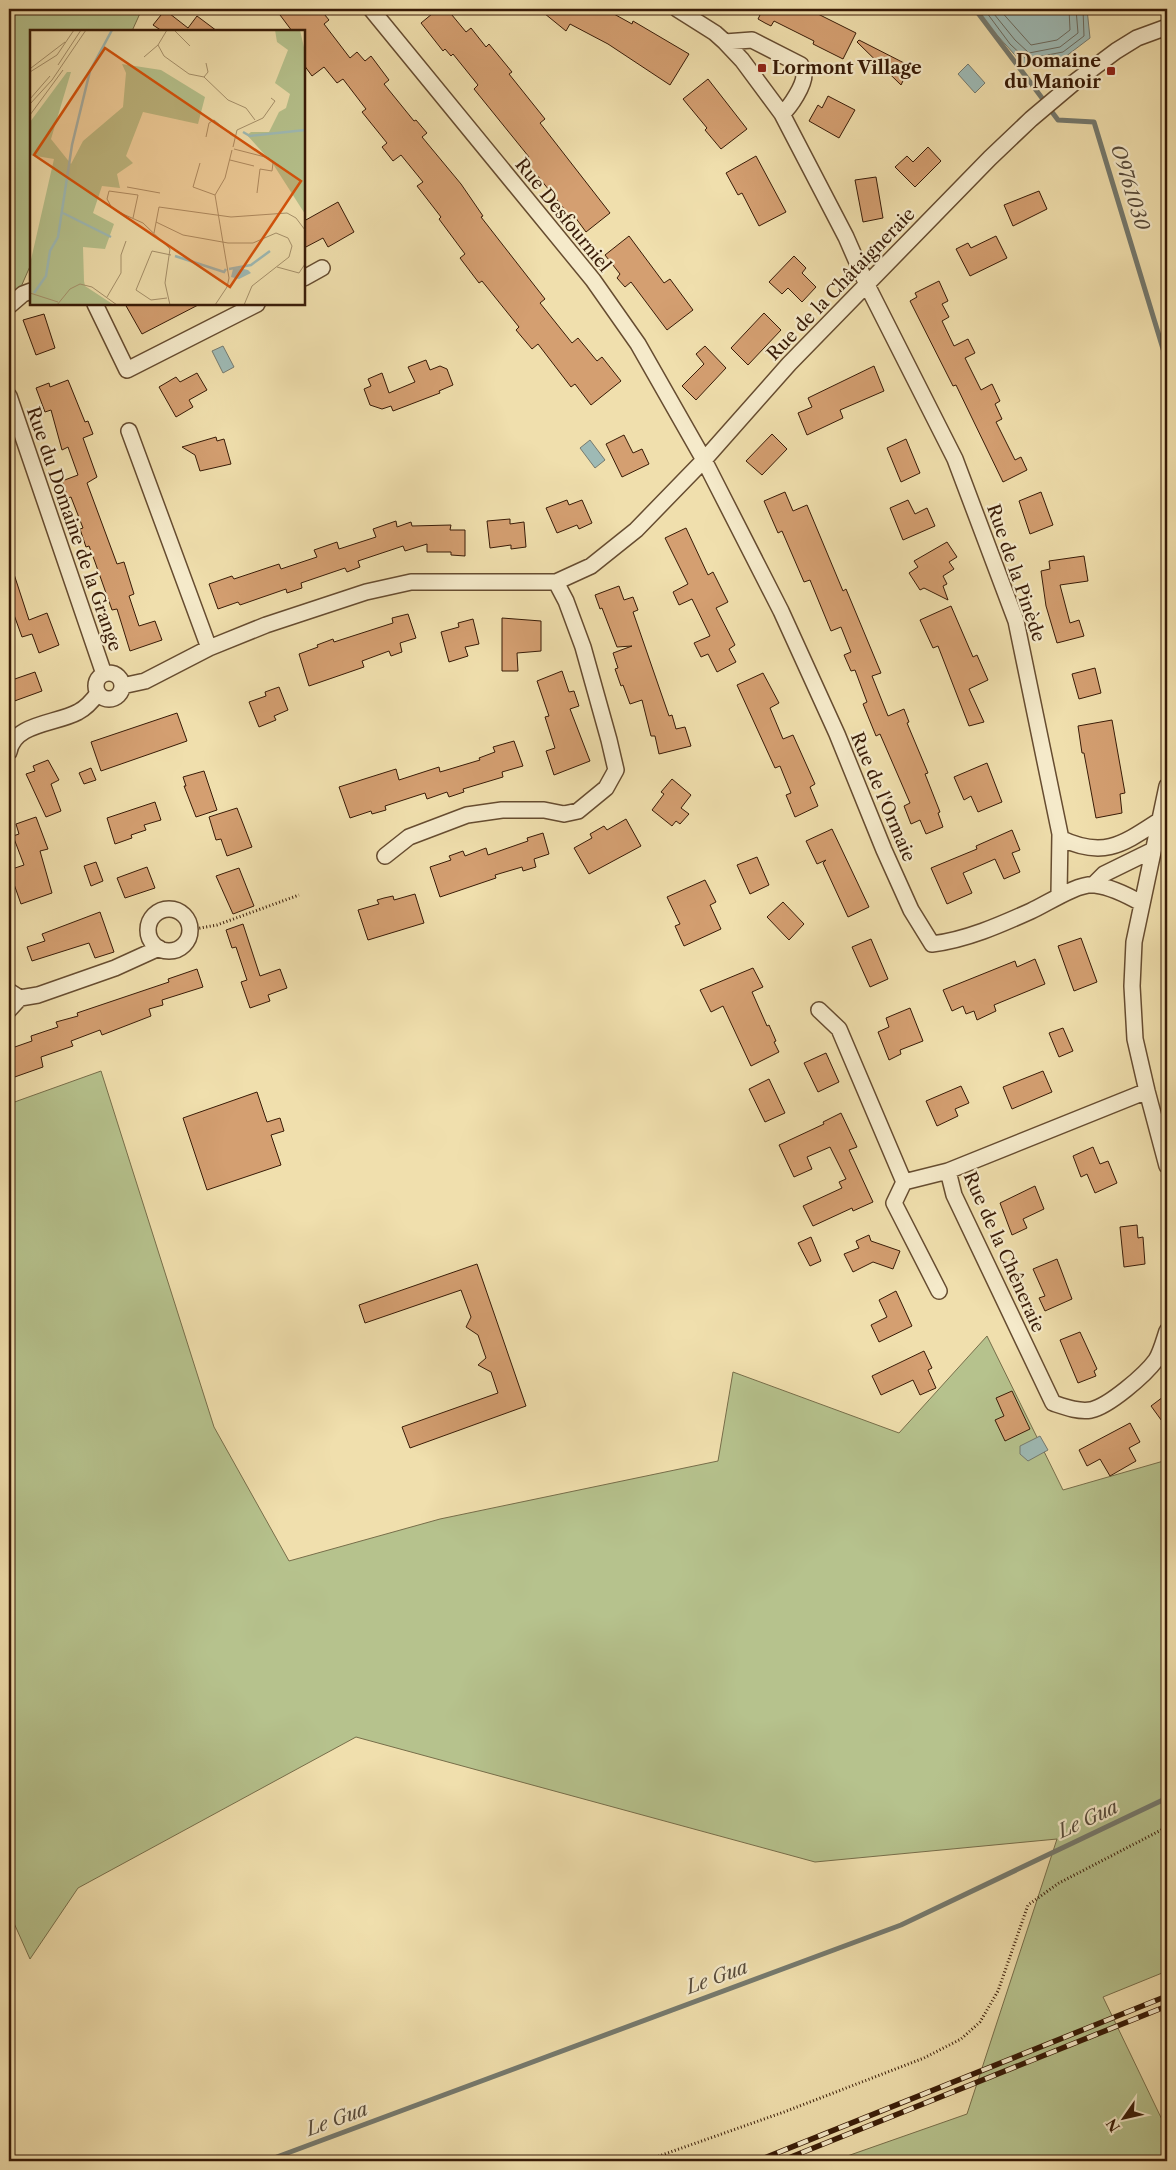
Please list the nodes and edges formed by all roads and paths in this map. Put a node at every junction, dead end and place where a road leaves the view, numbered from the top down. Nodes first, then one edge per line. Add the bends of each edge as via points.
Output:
1 (371, 9) edge
2 (678, 9) edge
3 (1167, 27) edge
4 (725, 42) junction
5 (782, 114) junction
6 (322, 268) dead end
7 (305, 277) edge
8 (867, 285) junction
9 (30, 291) edge
10 (95, 305) edge
11 (255, 305) edge
12 (9, 306) edge
13 (9, 396) edge
14 (129, 431) dead end
15 (704, 460) junction
16 (556, 582) junction
17 (209, 648) junction
18 (104, 674) junction
19 (122, 686) junction
20 (98, 694) junction
21 (9, 746) edge
22 (1167, 786) edge
23 (1160, 820) junction
24 (1060, 838) junction
25 (1153, 850) junction
26 (385, 856) dead end
27 (1093, 885) junction
28 (1059, 894) junction
29 (299, 895) dead end
30 (1141, 903) junction
31 (189, 930) junction
32 (159, 948) junction
33 (14, 994) edge
34 (9, 1010) edge
35 (819, 1010) dead end
36 (1147, 1091) junction
37 (1167, 1166) edge
38 (948, 1171) junction
39 (904, 1182) junction
40 (938, 1291) dead end
41 (1167, 1331) edge
42 (1167, 1827) edge
43 (645, 2161) edge

1 - 15 street, Rue Desfourniel via 593,280 638,344
2 - 4 street, Rue de la Pinède
3 - 8 street, Rue de la Châtaigneraie via 1137,38 1116,51 1031,119
4 - 5 street, Rue de la Pinède
4 - 5 street via 752,40 801,65 804,74 799,88 789,108
5 - 8 street, Rue de la Pinède via 846,237
6 - 7 street
8 - 15 street, Rue de la Châtaigneraie via 789,364
8 - 24 street, Rue de la Pinède via 955,459 1016,621
9 - 12 street
10 - 11 street via 127,370
13 - 18 street, Rue du Domaine de la Grange
14 - 17 street
15 - 16 street, Rue de la Châtaigneraie via 636,530 590,566
15 - 28 street, Rue de l'Ormaie via 782,611 911,910 932,944 955,942 1032,910
16 - 17 street via 411,582 366,592 266,625
16 - 26 street via 583,647 609,740 616,770 606,788 578,811 564,814 544,810 502,810 468,815 409,837
17 - 19 street via 145,681
18 - 19 street via 116,675
18 - 20 street via 97,682
19 - 20 street via 120,694 113,699 105,699
20 - 21 street via 78,712 20,733
22 - 23 street
23 - 24 street via 1127,842 1107,848 1087,848
23 - 25 street
24 - 28 street, Rue de la Pinède
25 - 27 street via 1104,874
25 - 30 street
27 - 28 street, Rue de l'Ormaie
27 - 30 street
29 - 31 path via 217,925
30 - 36 street via 1134,942 1132,986 1135,1039
31 - 32 street via 180,948
31 - 32 street via 180,912 161,910 151,919 148,932 153,944
32 - 33 street via 115,968 38,995
33 - 34 street
35 - 39 street via 839,1029
36 - 37 street
36 - 38 street, Rue de la Chêneraie
38 - 39 street
38 - 41 street, Rue de la Chêneraie via 954,1195 1053,1403 1069,1409 1092,1410 1110,1400 1138,1380 1156,1359
39 - 40 street via 894,1203
42 - 43 path via 1059,1883 1028,1905 998,1991 980,2022 961,2039 924,2058

